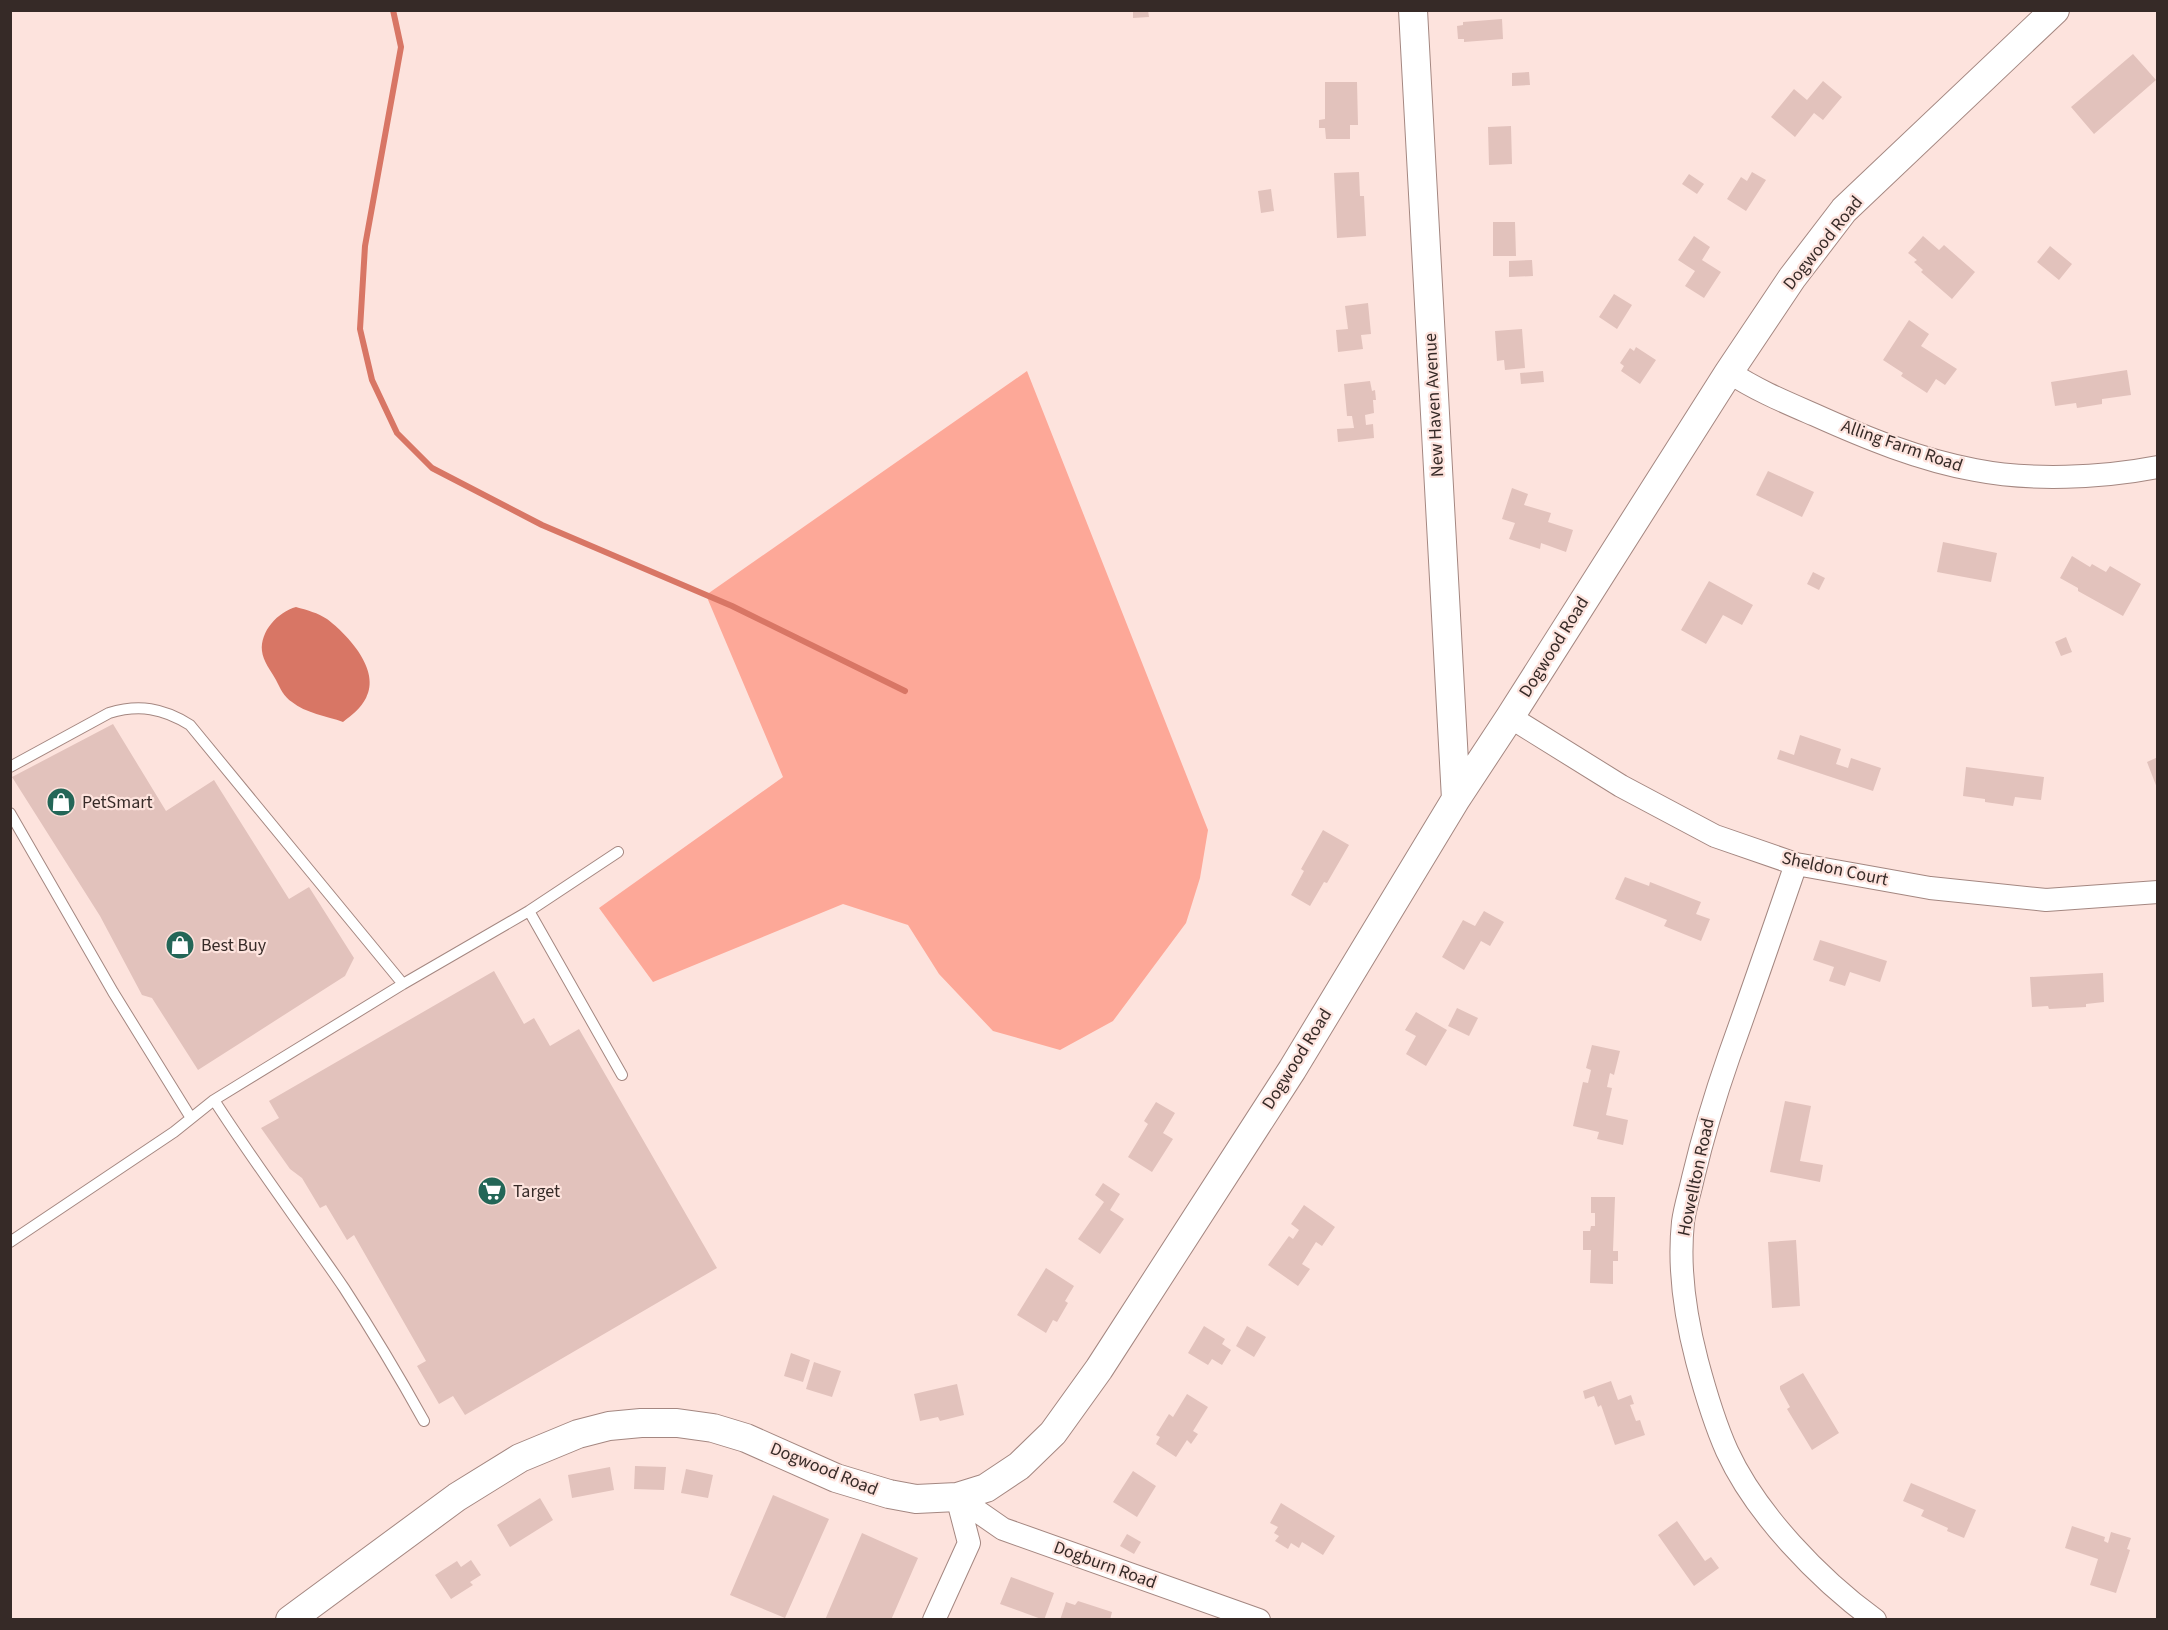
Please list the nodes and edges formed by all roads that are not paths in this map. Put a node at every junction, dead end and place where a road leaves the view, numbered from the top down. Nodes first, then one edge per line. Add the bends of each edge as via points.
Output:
1 (1413, 10) edge
2 (2055, 10) edge
3 (1729, 372) junction
4 (2157, 467) edge
5 (1510, 717) junction
6 (10, 767) edge
7 (1456, 799) junction
8 (10, 813) edge
9 (618, 852) dead end
10 (1796, 864) junction
11 (2157, 892) edge
12 (529, 911) junction
13 (403, 984) junction
14 (622, 1075) dead end
15 (214, 1100) junction
16 (191, 1118) junction
17 (10, 1242) edge
18 (424, 1421) dead end
19 (957, 1497) junction
20 (290, 1620) edge
21 (934, 1620) edge
22 (1259, 1620) edge
23 (1875, 1620) edge

1 - 7 street, New Haven Avenue
2 - 3 street, Dogwood Road via 1844,210 1792,278
3 - 4 street, Alling Farm Road via 1751,386 1851,430 1976,471 2060,476
3 - 5 street, Dogwood Road
5 - 7 street, Dogwood Road
5 - 10 street, Sheldon Court via 1621,786 1715,836
6 - 13 lane via 115,711 149,708 176,716 190,725
7 - 19 street, Dogwood Road via 1292,1070 1099,1369 1053,1433 1019,1466 986,1488
8 - 16 lane
9 - 12 lane
10 - 11 street, Sheldon Court via 1930,888 2046,900
10 - 23 street, Howellton Road via 1712,1107 1695,1170 1683,1220 1683,1300 1706,1395 1727,1452 1756,1500 1792,1544
12 - 13 lane
12 - 14 lane
13 - 15 lane
15 - 16 lane
15 - 18 lane via 344,1288
16 - 17 lane
19 - 20 street, Dogwood Road via 916,1499 888,1494 836,1478 746,1438 713,1428 678,1423 609,1426 520,1458 458,1497
19 - 21 street via 969,1543
19 - 22 street, Dogburn Road via 1003,1529

